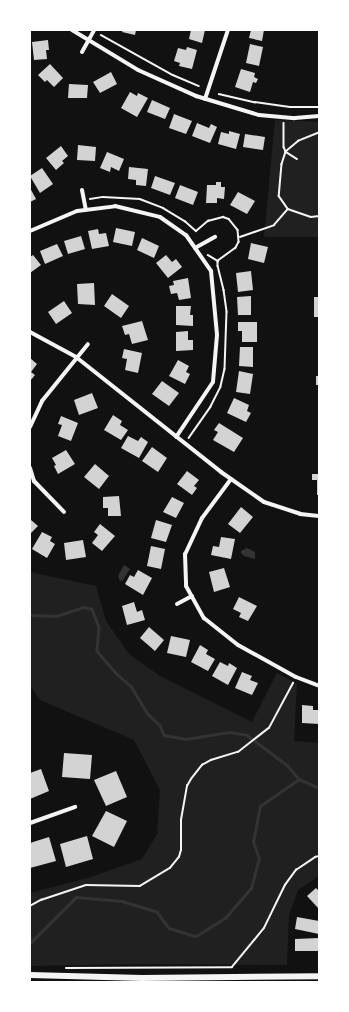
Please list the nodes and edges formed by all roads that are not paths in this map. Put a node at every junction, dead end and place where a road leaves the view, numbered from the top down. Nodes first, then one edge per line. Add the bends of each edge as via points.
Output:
1 (72, 30) edge
2 (94, 30) edge
3 (228, 30) edge
4 (88, 40) junction
5 (82, 52) dead end
6 (205, 99) junction
7 (319, 116) edge
8 (82, 190) dead end
9 (86, 210) junction
10 (30, 231) edge
11 (215, 237) dead end
12 (195, 248) junction
13 (30, 332) edge
14 (88, 344) dead end
15 (76, 357) junction
16 (30, 427) edge
17 (176, 437) junction
18 (30, 468) edge
19 (231, 479) junction
20 (64, 512) dead end
21 (319, 516) edge
22 (192, 596) junction
23 (177, 604) dead end
24 (319, 686) edge
25 (75, 807) dead end
26 (30, 823) edge
27 (31, 975) edge
28 (319, 976) edge
29 (141, 980) edge

1 - 4 street
2 - 4 street
3 - 6 street
4 - 5 street
4 - 6 street via 138,70
6 - 7 street via 259,115
8 - 9 street
9 - 10 street via 77,211
9 - 12 street via 115,206 160,217 186,235
11 - 12 street
12 - 17 street via 211,271 217,335 213,382
13 - 15 street
14 - 15 street
15 - 16 street via 42,401
15 - 17 street
17 - 19 street
18 - 20 street via 34,481
19 - 21 street via 264,502 300,514
19 - 22 street via 202,518 185,554 186,586
22 - 23 street
22 - 24 street via 204,618 238,645 296,677
25 - 26 street
27 - 29 main road
28 - 29 main road

